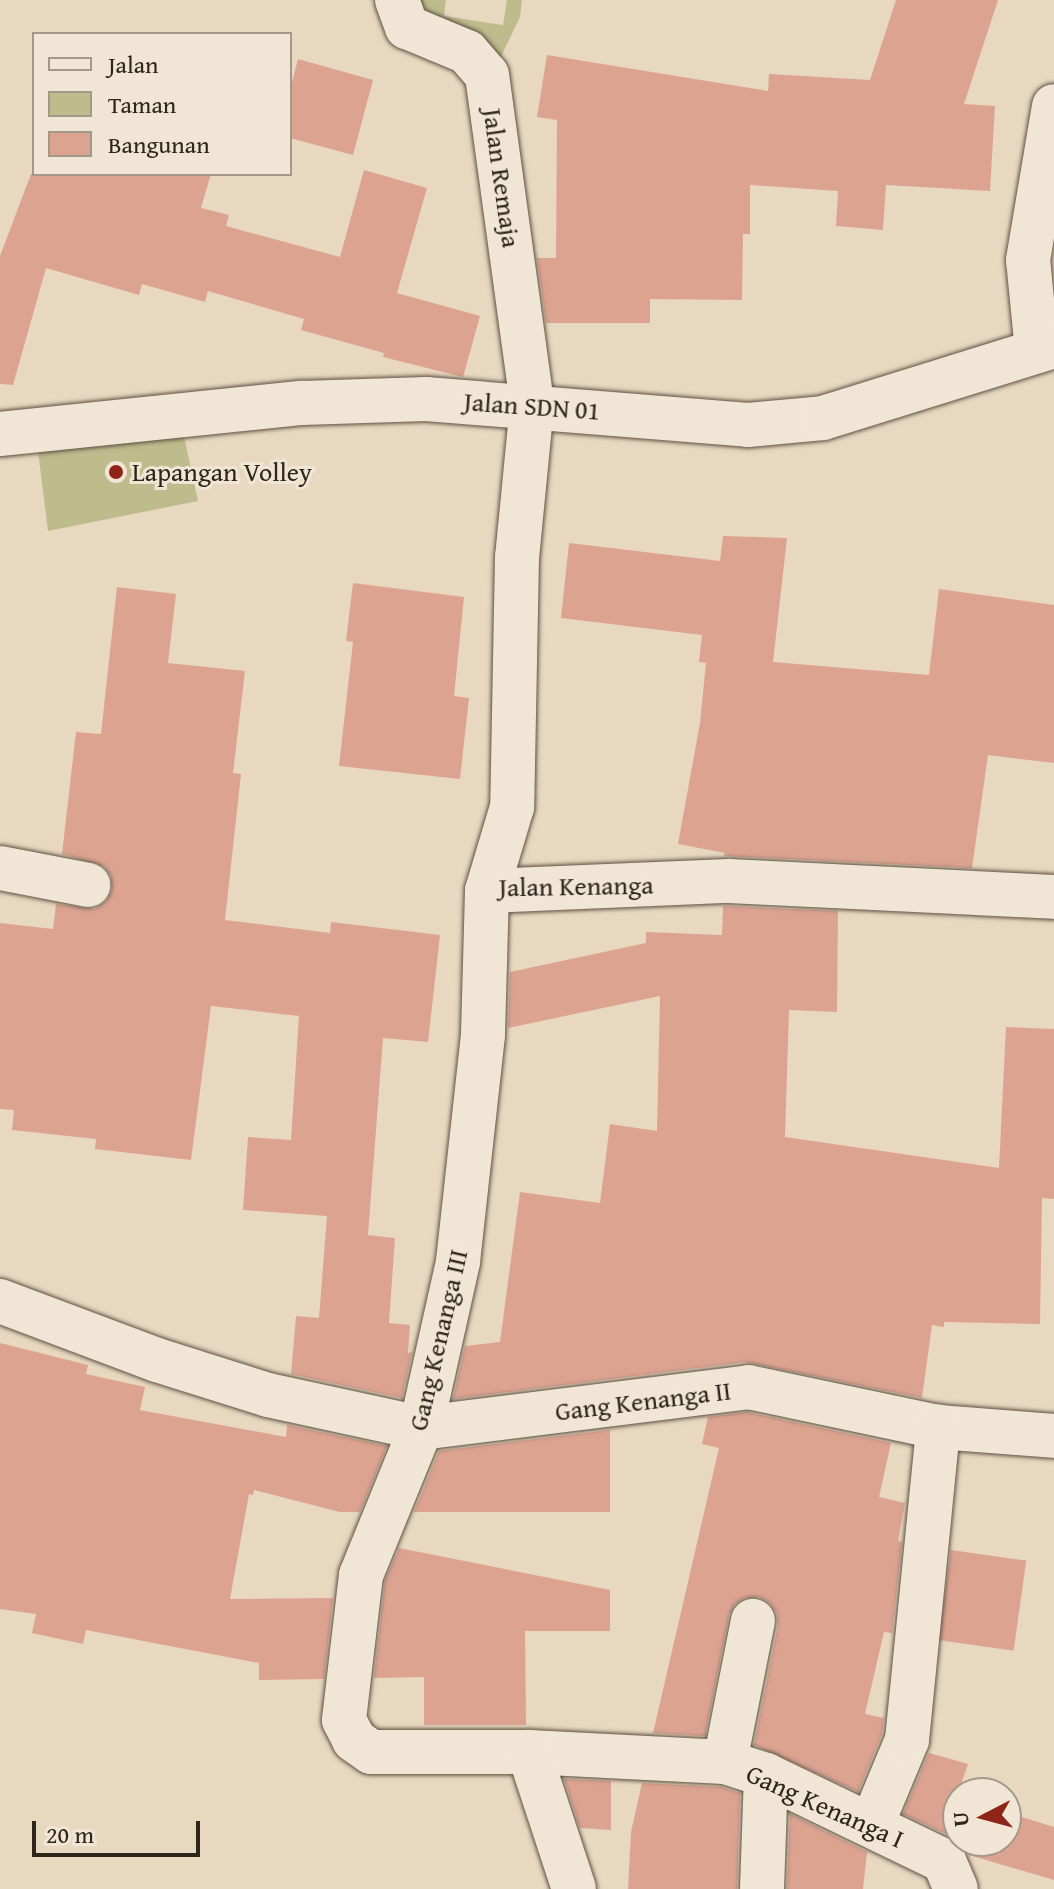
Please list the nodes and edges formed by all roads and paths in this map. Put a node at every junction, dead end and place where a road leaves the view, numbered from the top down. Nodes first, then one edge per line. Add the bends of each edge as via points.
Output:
1 (397, 0) edge
2 (1054, 106) edge
3 (1046, 349) edge
4 (532, 405) junction
5 (0, 434) edge
6 (0, 868) edge
7 (88, 885) dead end
8 (487, 891) junction
9 (1054, 897) edge
10 (0, 1301) edge
11 (938, 1427) junction
12 (421, 1428) junction
13 (1054, 1436) edge
14 (753, 1621) dead end
15 (529, 1752) junction
16 (725, 1762) junction
17 (766, 1775) junction
18 (872, 1824) junction
19 (574, 1889) edge
20 (762, 1889) edge
21 (956, 1889) edge

1 - 4 street, Jalan Remaja via 407,27 467,52 487,75
2 - 3 street via 1028,260
3 - 4 street, Jalan SDN 01 via 823,418 748,425
4 - 5 street, Jalan SDN 01 via 426,399 302,403
4 - 8 street, Jalan Kenanga via 517,557 512,807
6 - 7 street
8 - 9 street, Jalan Kenanga via 729,881
8 - 12 street, Gang Kenanga III via 483,1035 458,1262
10 - 12 street, Gang Kenanga II via 268,1395
11 - 12 street, Gang Kenanga II via 748,1387
11 - 13 street, Gang Kenanga II
11 - 18 street via 907,1740
12 - 15 street, Gang Kenanga III via 361,1575 344,1720 354,1740 371,1752
14 - 16 street
15 - 16 street, Gang Kenanga I
15 - 19 street
16 - 17 street, Gang Kenanga I
17 - 18 street, Gang Kenanga I
17 - 20 street
18 - 21 street, Gang Kenanga I via 944,1861

